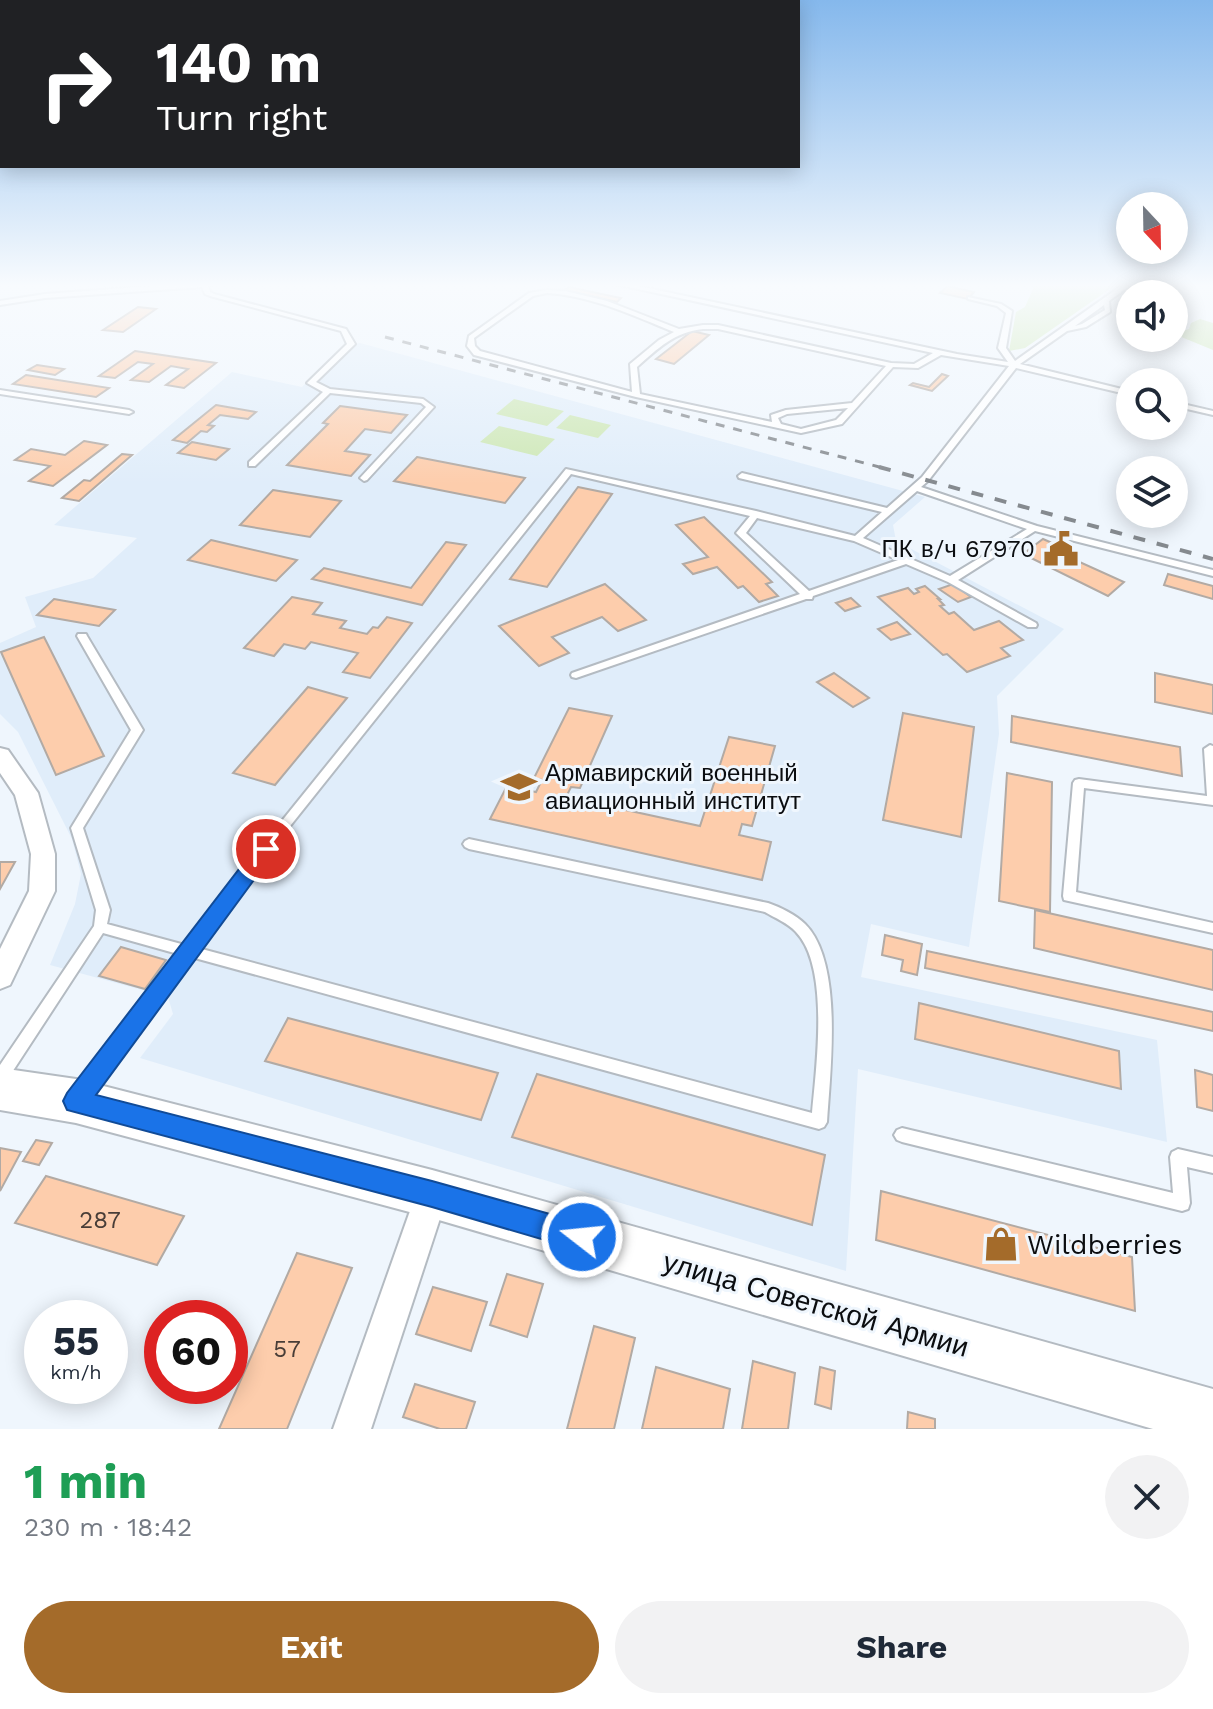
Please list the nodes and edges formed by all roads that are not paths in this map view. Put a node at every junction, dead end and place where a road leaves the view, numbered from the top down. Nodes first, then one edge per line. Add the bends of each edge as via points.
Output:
1 (344, 351) edge
2 (475, 351) edge
3 (651, 351) edge
4 (826, 351) edge
5 (928, 351) edge
6 (1004, 351) edge
7 (1034, 351) edge
8 (939, 353) junction
9 (891, 365) junction
10 (1014, 365) junction
11 (1116, 390) edge
12 (328, 391) junction
13 (0, 392) edge
14 (636, 395) junction
15 (854, 405) junction
16 (1188, 407) edge
17 (129, 412) dead end
18 (1213, 413) edge
19 (777, 425) junction
20 (252, 464) dead end
21 (742, 476) dead end
22 (364, 478) dead end
23 (914, 487) junction
24 (888, 511) junction
25 (756, 514) junction
26 (1034, 528) junction
27 (857, 539) junction
28 (906, 561) junction
29 (1213, 573) edge
30 (951, 580) junction
31 (809, 597) junction
32 (1032, 625) dead end
33 (82, 636) dead end
34 (576, 675) dead end
35 (1213, 750) edge
36 (0, 756) edge
37 (1213, 801) edge
38 (469, 844) dead end
39 (100, 927) junction
40 (1213, 928) edge
41 (188, 953) junction
42 (0, 977) edge
43 (0, 1078) edge
44 (0, 1089) edge
45 (76, 1101) junction
46 (902, 1135) dead end
47 (1213, 1165) edge
48 (432, 1194) junction
49 (1213, 1418) edge
50 (352, 1429) edge

1 - 12 lane via 311,383
2 - 14 lane
3 - 14 lane via 633,366
4 - 9 lane
5 - 8 lane
6 - 10 lane
7 - 10 lane
8 - 9 lane via 915,366
8 - 10 lane
9 - 15 lane
10 - 11 lane
10 - 23 lane
12 - 20 lane
12 - 22 lane via 423,401 430,407
13 - 17 lane
14 - 19 lane
15 - 19 lane via 839,422 801,431
15 - 19 lane via 786,412 774,417
16 - 18 lane
21 - 24 lane
23 - 24 lane
23 - 26 lane
24 - 27 lane
25 - 27 lane
25 - 31 lane via 741,533
25 - 41 lane via 569,471
26 - 29 lane
26 - 30 lane
27 - 28 lane
28 - 30 lane
28 - 31 lane
30 - 32 lane
31 - 34 lane
33 - 39 lane via 137,730 77,828 103,910
35 - 37 lane
36 - 42 street via 26,793 43,854 42,891
37 - 40 lane via 1079,783 1069,896
38 - 41 lane via 768,908 804,931 826,1008 819,1122
39 - 41 lane
39 - 43 lane
41 - 45 lane
44 - 45 main road, улица Советской Армии
45 - 48 main road, улица Советской Армии
46 - 47 lane via 1182,1203 1178,1157
48 - 49 main road, улица Советской Армии
48 - 50 street

